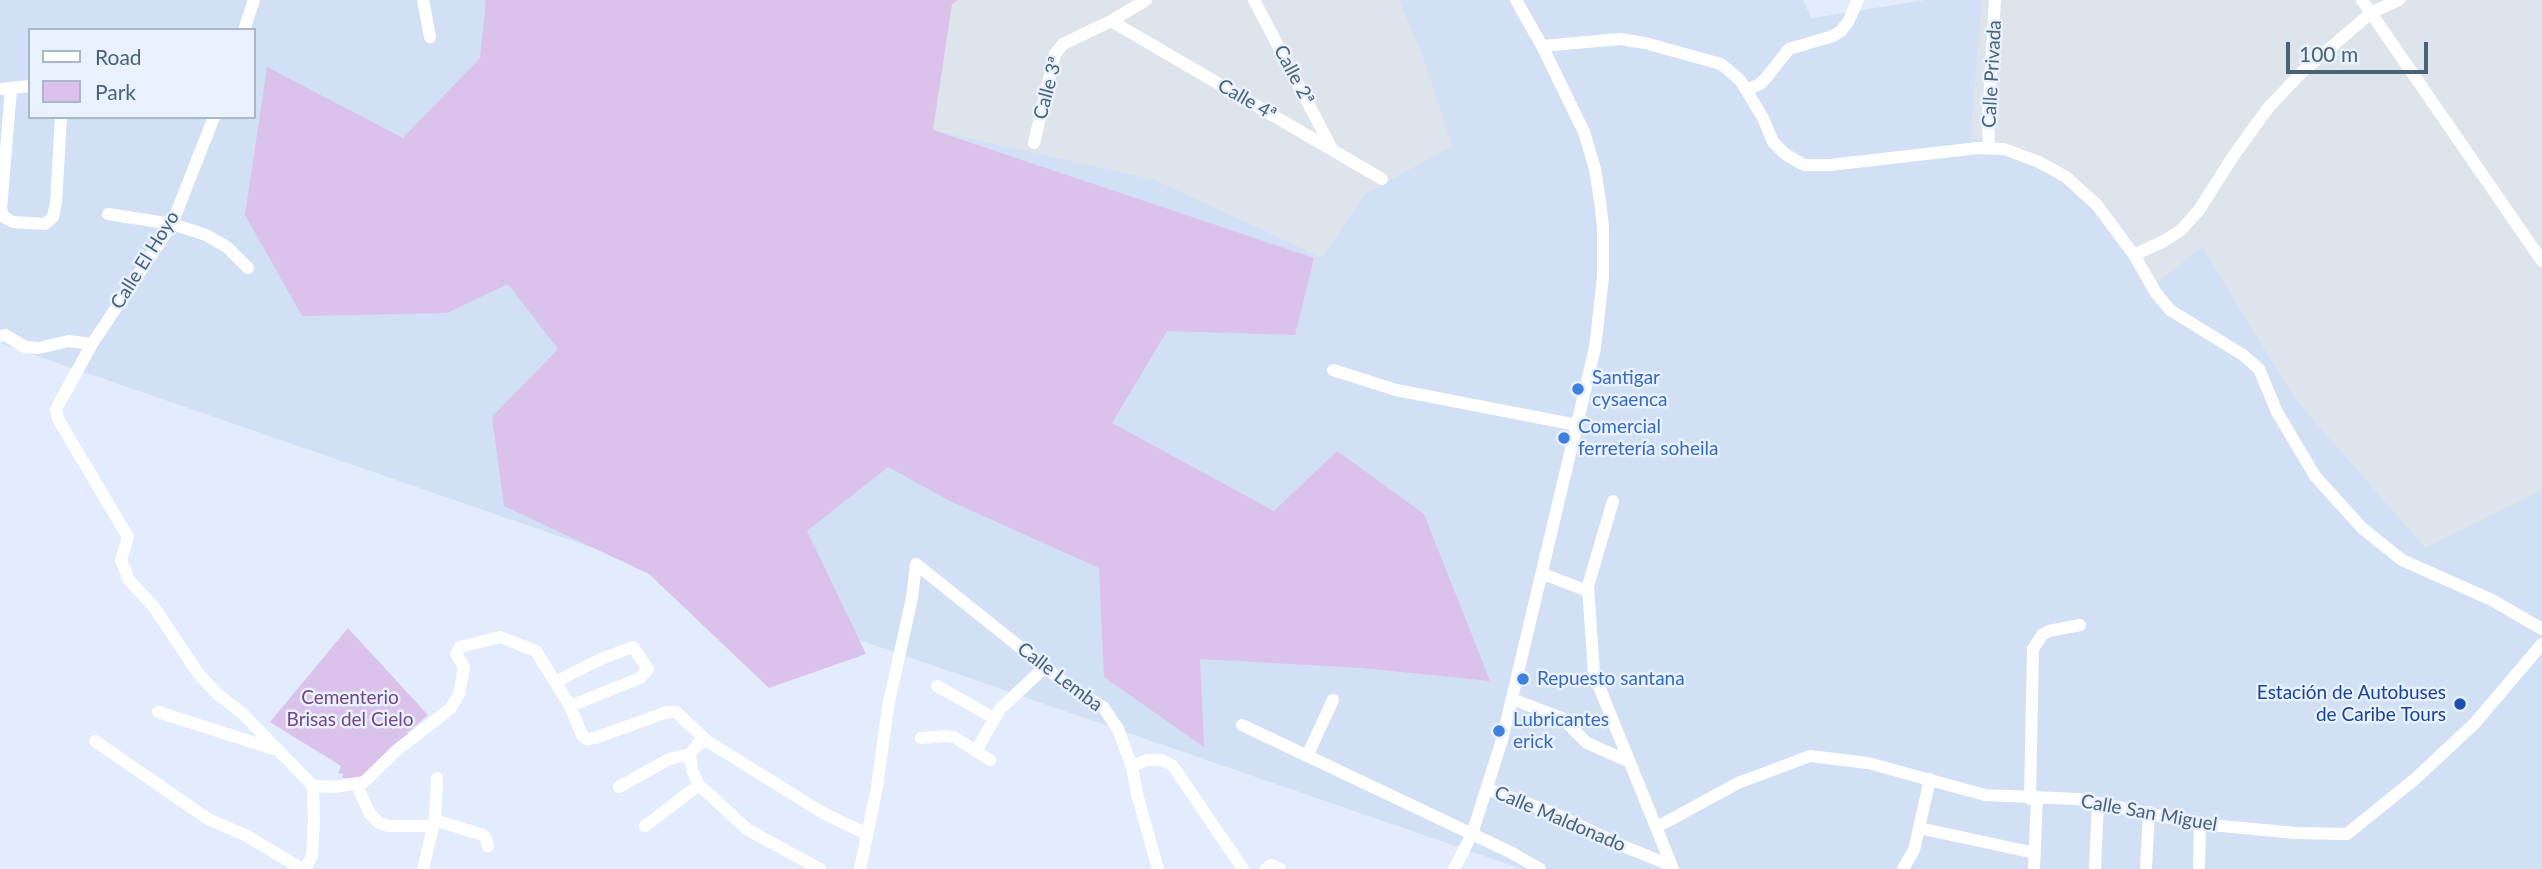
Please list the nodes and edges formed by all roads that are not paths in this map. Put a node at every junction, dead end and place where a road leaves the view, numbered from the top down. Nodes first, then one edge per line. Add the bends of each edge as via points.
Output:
1 (254, 0) edge
2 (423, 0) edge
3 (1146, 0) edge
4 (1254, 0) edge
5 (1516, 0) edge
6 (1858, 0) edge
7 (1995, 0) edge
8 (2362, 0) edge
9 (2399, 0) edge
10 (2372, 12) junction
11 (1111, 21) junction
12 (245, 28) edge
13 (430, 37) dead end
14 (1542, 46) junction
15 (28, 86) edge
16 (6, 89) edge
17 (1746, 90) junction
18 (61, 119) edge
19 (213, 119) edge
20 (1034, 144) dead end
21 (1989, 148) junction
22 (1333, 150) junction
23 (1382, 179) dead end
24 (108, 214) dead end
25 (172, 223) junction
26 (2134, 255) junction
27 (2542, 261) edge
28 (248, 268) dead end
29 (0, 336) edge
30 (92, 344) junction
31 (1334, 370) dead end
32 (1577, 425) junction
33 (1613, 501) dead end
34 (1543, 575) junction
35 (1588, 591) junction
36 (2080, 625) dead end
37 (2542, 629) edge
38 (2542, 644) edge
39 (1045, 667) junction
40 (555, 682) junction
41 (937, 686) dead end
42 (1512, 699) junction
43 (1334, 700) dead end
44 (570, 706) junction
45 (158, 712) dead end
46 (994, 718) junction
47 (1242, 724) dead end
48 (921, 738) dead end
49 (95, 741) dead end
50 (706, 741) junction
51 (278, 750) junction
52 (976, 751) junction
53 (690, 754) junction
54 (1307, 755) junction
55 (990, 760) dead end
56 (1630, 762) junction
57 (1132, 767) junction
58 (437, 778) dead end
59 (1930, 779) junction
60 (356, 783) junction
61 (699, 785) junction
62 (313, 786) junction
63 (619, 787) dead end
64 (1487, 789) junction
65 (2034, 799) junction
66 (2098, 803) junction
67 (2149, 812) junction
68 (434, 823) junction
69 (2200, 824) junction
70 (645, 826) dead end
71 (1657, 827) junction
72 (1919, 828) junction
73 (867, 834) junction
74 (1472, 834) junction
75 (488, 846) dead end
76 (2035, 853) junction
77 (1522, 865) edge
78 (1672, 868) edge
79 (304, 869) edge
80 (423, 869) edge
81 (820, 869) edge
82 (860, 869) edge
83 (1158, 869) edge
84 (1243, 869) edge
85 (1266, 869) edge
86 (1280, 869) edge
87 (1454, 869) edge
88 (1540, 869) edge
89 (1903, 869) edge
90 (2034, 869) edge
91 (2095, 869) edge
92 (2146, 869) edge
93 (2199, 869) edge

1 - 12 street
2 - 13 street
3 - 11 street, Calle 3ª
4 - 22 street, Calle 2ª
5 - 14 street
6 - 17 street via 1841,31 1788,49 1760,84
7 - 21 street, Calle Privada
8 - 10 street
9 - 10 street
10 - 26 street via 2268,108 2199,210 2180,230
10 - 27 street
11 - 20 street, Calle 3ª via 1063,44 1055,54
11 - 22 street, Calle 4ª
14 - 17 street via 1620,39 1645,43 1721,64
14 - 32 street via 1584,132 1595,169 1603,227 1600,316
15 - 16 street
16 - 18 street via 1,209 13,222 45,224 53,217
17 - 21 street via 1773,142 1804,165
19 - 25 street, Calle El Hoyo
21 - 26 street via 2039,162 2066,177 2097,205
22 - 23 street, Calle 4ª
24 - 25 street
25 - 28 street via 206,234
25 - 30 street, Calle El Hoyo
26 - 37 street via 2170,310 2259,369 2277,412 2315,476 2362,528 2402,560 2492,600
29 - 30 street via 25,347 68,341
30 - 51 street, Calle El Hoyo via 56,409 128,537 121,560 130,580 198,673
31 - 32 street via 1396,390
32 - 34 street
33 - 35 street
34 - 35 street
34 - 42 street
35 - 56 street via 1594,674
36 - 65 street via 2049,631 2033,649
38 - 69 street, Calle San Miguel via 2475,723 2347,834
39 - 46 street
39 - 57 street, Calle Lemba via 1103,707 1118,729
39 - 73 street, Calle Lemba via 916,564
40 - 44 street
40 - 44 street via 633,647 648,669 640,678
40 - 60 street via 536,651 500,636 460,648 456,654 464,667 459,694 450,709 364,782
41 - 46 street
42 - 56 street via 1562,718 1587,743
42 - 64 street
43 - 54 street
44 - 50 street via 587,739 677,712
45 - 51 street
46 - 52 street
47 - 54 street
48 - 52 street via 954,737
49 - 79 street via 208,818
50 - 53 street
50 - 73 street via 822,813
51 - 62 street
52 - 55 street
53 - 61 street
53 - 63 street
54 - 74 street
56 - 71 street
57 - 83 street, Calle Lemba
57 - 84 street via 1146,760 1173,765
58 - 68 street
59 - 65 street, Calle San Miguel via 1985,795
59 - 71 street, Calle San Miguel via 1811,756 1738,783
59 - 72 street
60 - 62 street
60 - 68 street via 379,823
61 - 70 street
61 - 81 street via 748,830
62 - 79 street via 312,856
64 - 74 street
64 - 78 street, Calle Maldonado via 1553,813
65 - 66 street, Calle San Miguel
65 - 76 street
66 - 67 street, Calle San Miguel
66 - 91 street
67 - 69 street, Calle San Miguel
67 - 92 street
68 - 75 street via 483,835
68 - 80 street
69 - 93 street
71 - 78 street
72 - 76 street
72 - 89 street
73 - 82 street
74 - 77 street
74 - 87 street
76 - 90 street
77 - 88 street
85 - 86 street via 1271,865

